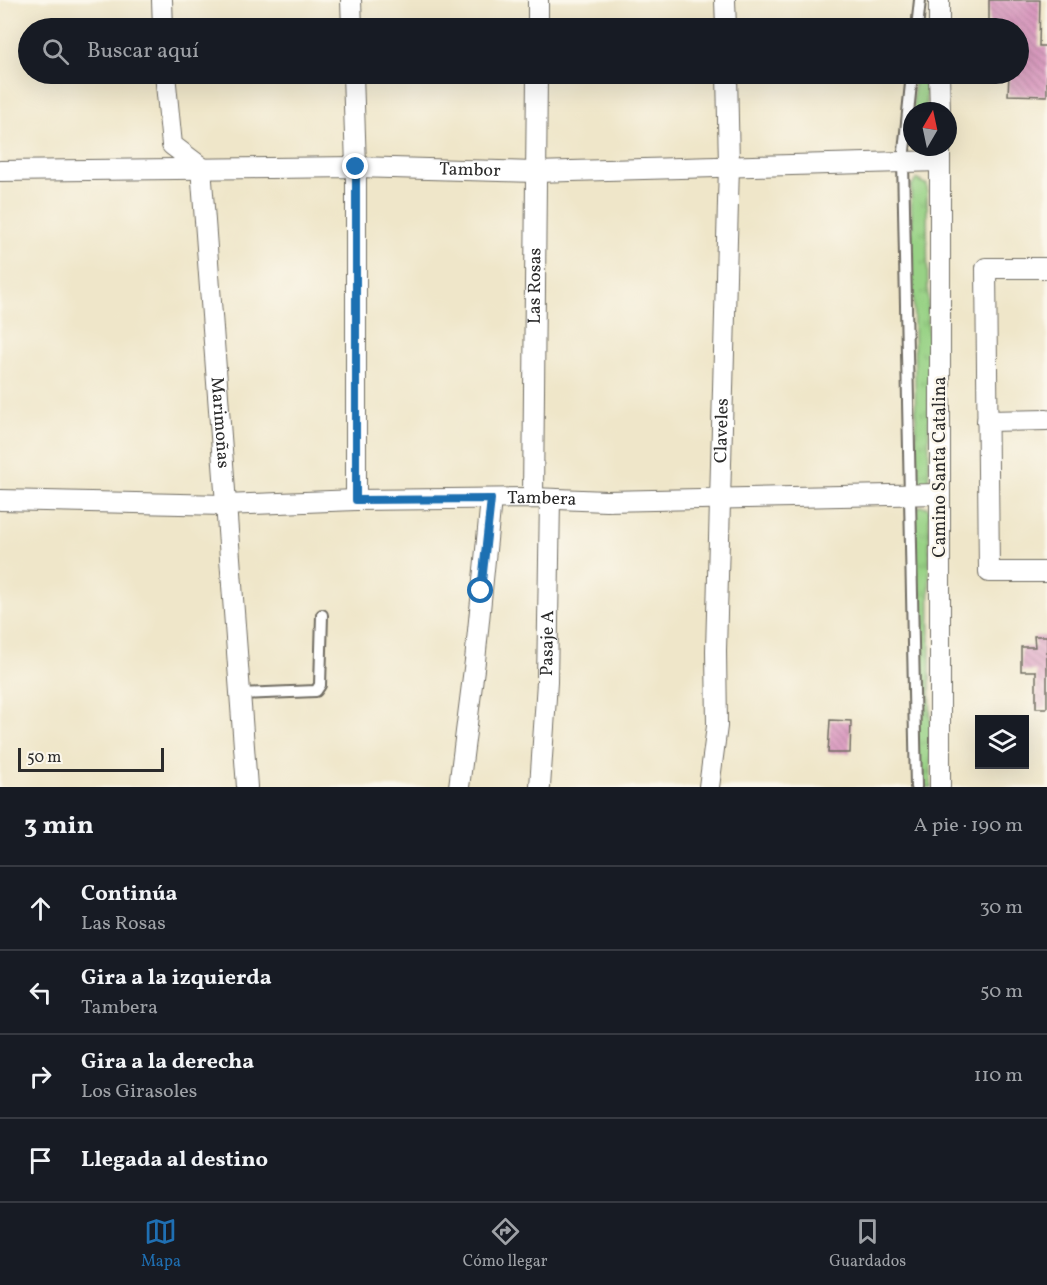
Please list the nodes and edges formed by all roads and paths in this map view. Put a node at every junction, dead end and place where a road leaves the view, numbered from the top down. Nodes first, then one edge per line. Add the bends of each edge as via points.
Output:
1 (162, 0) edge
2 (351, 0) edge
3 (538, 0) edge
4 (725, 0) edge
5 (920, 0) edge
6 (939, 0) edge
7 (163, 18) edge
8 (352, 18) edge
9 (538, 18) edge
10 (726, 18) edge
11 (918, 18) edge
12 (939, 18) edge
13 (166, 84) edge
14 (353, 84) edge
15 (537, 84) edge
16 (727, 84) edge
17 (911, 84) edge
18 (939, 84) edge
19 (940, 102) edge
20 (929, 156) edge
21 (940, 156) edge
22 (903, 161) junction
23 (729, 165) junction
24 (201, 167) junction
25 (356, 167) junction
26 (0, 171) edge
27 (535, 172) junction
28 (1047, 268) edge
29 (1047, 420) edge
30 (987, 421) junction
31 (939, 494) junction
32 (910, 495) junction
33 (721, 498) junction
34 (491, 499) junction
35 (541, 499) junction
36 (0, 500) edge
37 (356, 500) junction
38 (225, 504) junction
39 (1047, 572) edge
40 (322, 615) dead end
41 (239, 694) junction
42 (247, 787) edge
43 (459, 787) edge
44 (540, 787) edge
45 (709, 787) edge
46 (916, 787) edge
47 (940, 787) edge

1 - 7 street
2 - 8 street
3 - 9 street
4 - 10 street
5 - 11 lane
6 - 12 street
13 - 24 street via 172,145
14 - 25 street
15 - 27 street, Las Rosas
16 - 23 street, Claveles
17 - 22 lane
18 - 19 street
20 - 22 street, Tambor
21 - 31 street, Camino Santa Catalina
22 - 23 street, Tambor
22 - 32 lane
23 - 27 street, Tambor
23 - 33 street, Claveles
24 - 25 street, Tambor
24 - 26 street, Tambor
24 - 38 street, Marimoñas
25 - 27 street, Tambor
25 - 37 street
27 - 35 street, Las Rosas
28 - 30 street via 986,268
29 - 30 street
30 - 39 street via 989,572
31 - 32 street, Tambera
31 - 47 street, Camino Santa Catalina
32 - 33 street, Tambera
32 - 46 lane
33 - 35 street, Tambera
33 - 45 street, Claveles via 717,716
34 - 35 street, Tambera
34 - 37 street, Tambera
34 - 43 street
35 - 44 street, Pasaje A via 547,682
36 - 38 street, Tambera
37 - 38 street, Tambera
38 - 41 street, Marimoñas
40 - 41 lane via 320,685 316,692
41 - 42 street, Marimoñas

